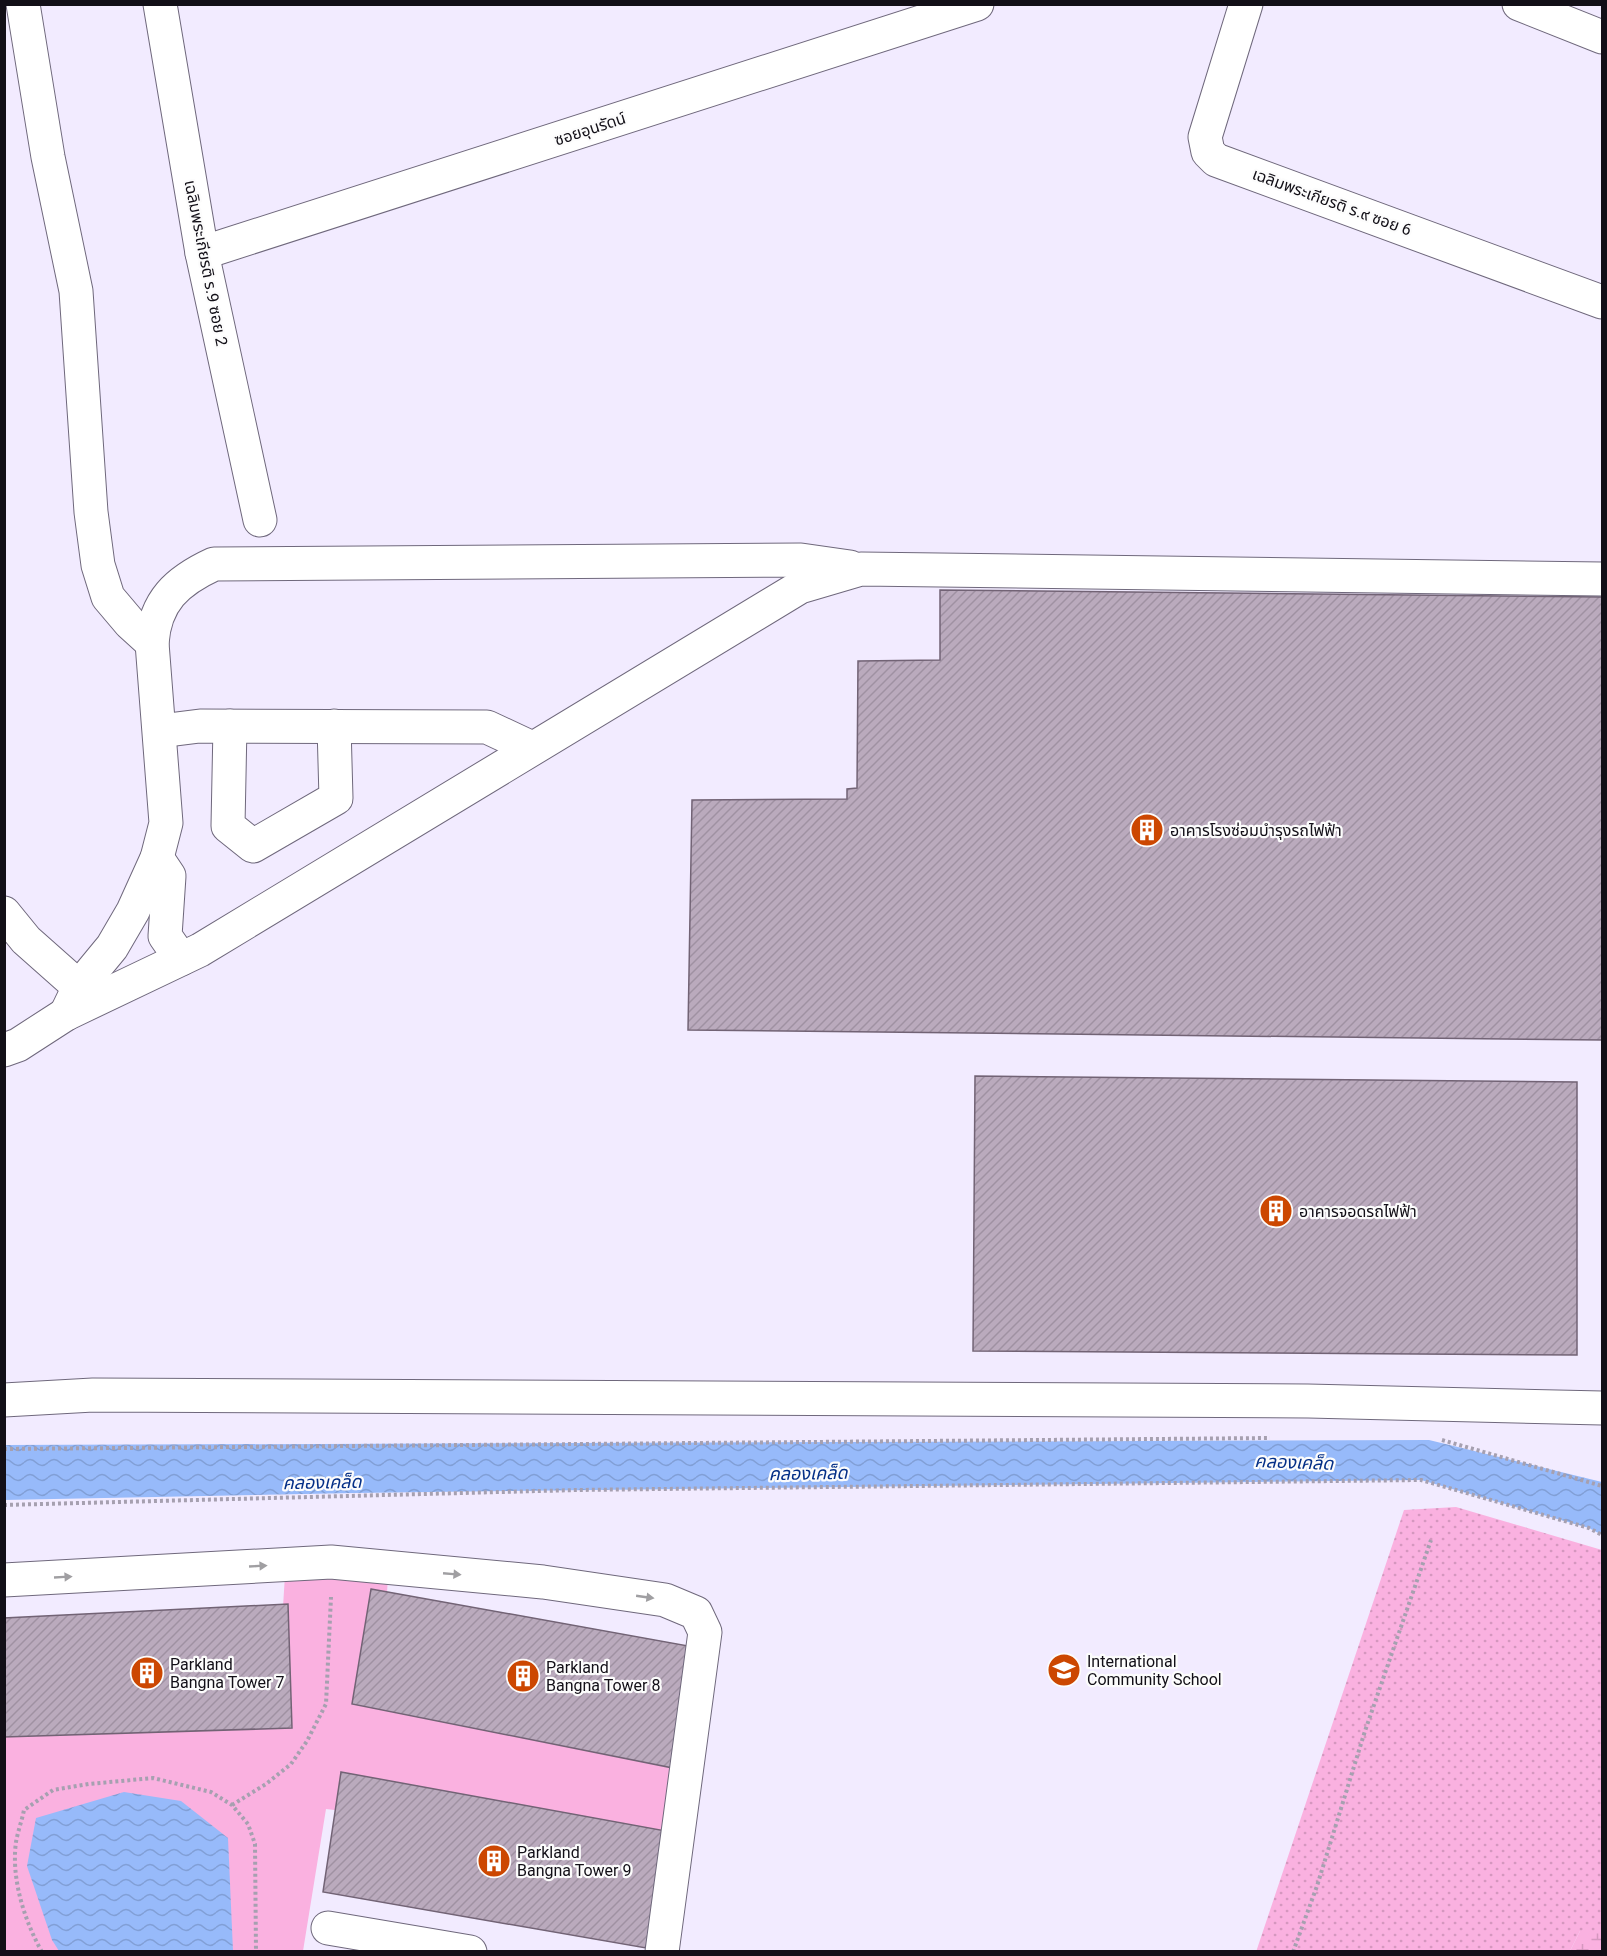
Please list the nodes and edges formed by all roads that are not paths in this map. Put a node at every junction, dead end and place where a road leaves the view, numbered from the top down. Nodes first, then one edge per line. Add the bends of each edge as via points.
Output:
1 (22, 4) edge
2 (977, 4) edge
3 (1246, 4) edge
4 (1520, 4) edge
5 (161, 5) edge
6 (1602, 37) edge
7 (202, 253) junction
8 (1602, 302) edge
9 (260, 520) dead end
10 (861, 569) junction
11 (1602, 579) edge
12 (152, 643) junction
13 (230, 726) junction
14 (334, 726) junction
15 (160, 731) junction
16 (532, 748) junction
17 (158, 858) junction
18 (4, 913) edge
19 (182, 959) junction
20 (73, 1001) junction
21 (4, 1050) edge
22 (4, 1400) edge
23 (1602, 1408) edge
24 (4, 1580) edge
25 (328, 1928) dead end
26 (470, 1952) edge
27 (662, 1952) edge

1 - 12 street via 76,291 98,565 108,597
2 - 7 street, ซอยอุนรัดน์
3 - 8 street, เฉลิมพระเกียรติ ร.๙ ซอย 6 via 1205,137 1208,152 1216,160
4 - 6 street
5 - 7 street, เฉลิมพระเกียรติ ร.9 ซอย 2
7 - 9 street, เฉลิมพระเกียรติ ร.9 ซอย 2
10 - 11 street
10 - 12 street via 801,560 214,564 193,573 175,588 154,624
10 - 16 street via 800,587
12 - 15 street
13 - 14 street
13 - 14 street via 228,826 253,846 336,798
13 - 15 street
14 - 16 street via 487,727
15 - 17 street via 166,823
16 - 19 street
17 - 19 street via 169,876 165,936
17 - 20 street via 112,947
18 - 20 street
19 - 20 street
20 - 21 street via 18,1045
22 - 23 street via 105,1395 1260,1401
24 -> 27 street via 331,1562 543,1582 666,1600 696,1613 705,1632
25 - 26 street

